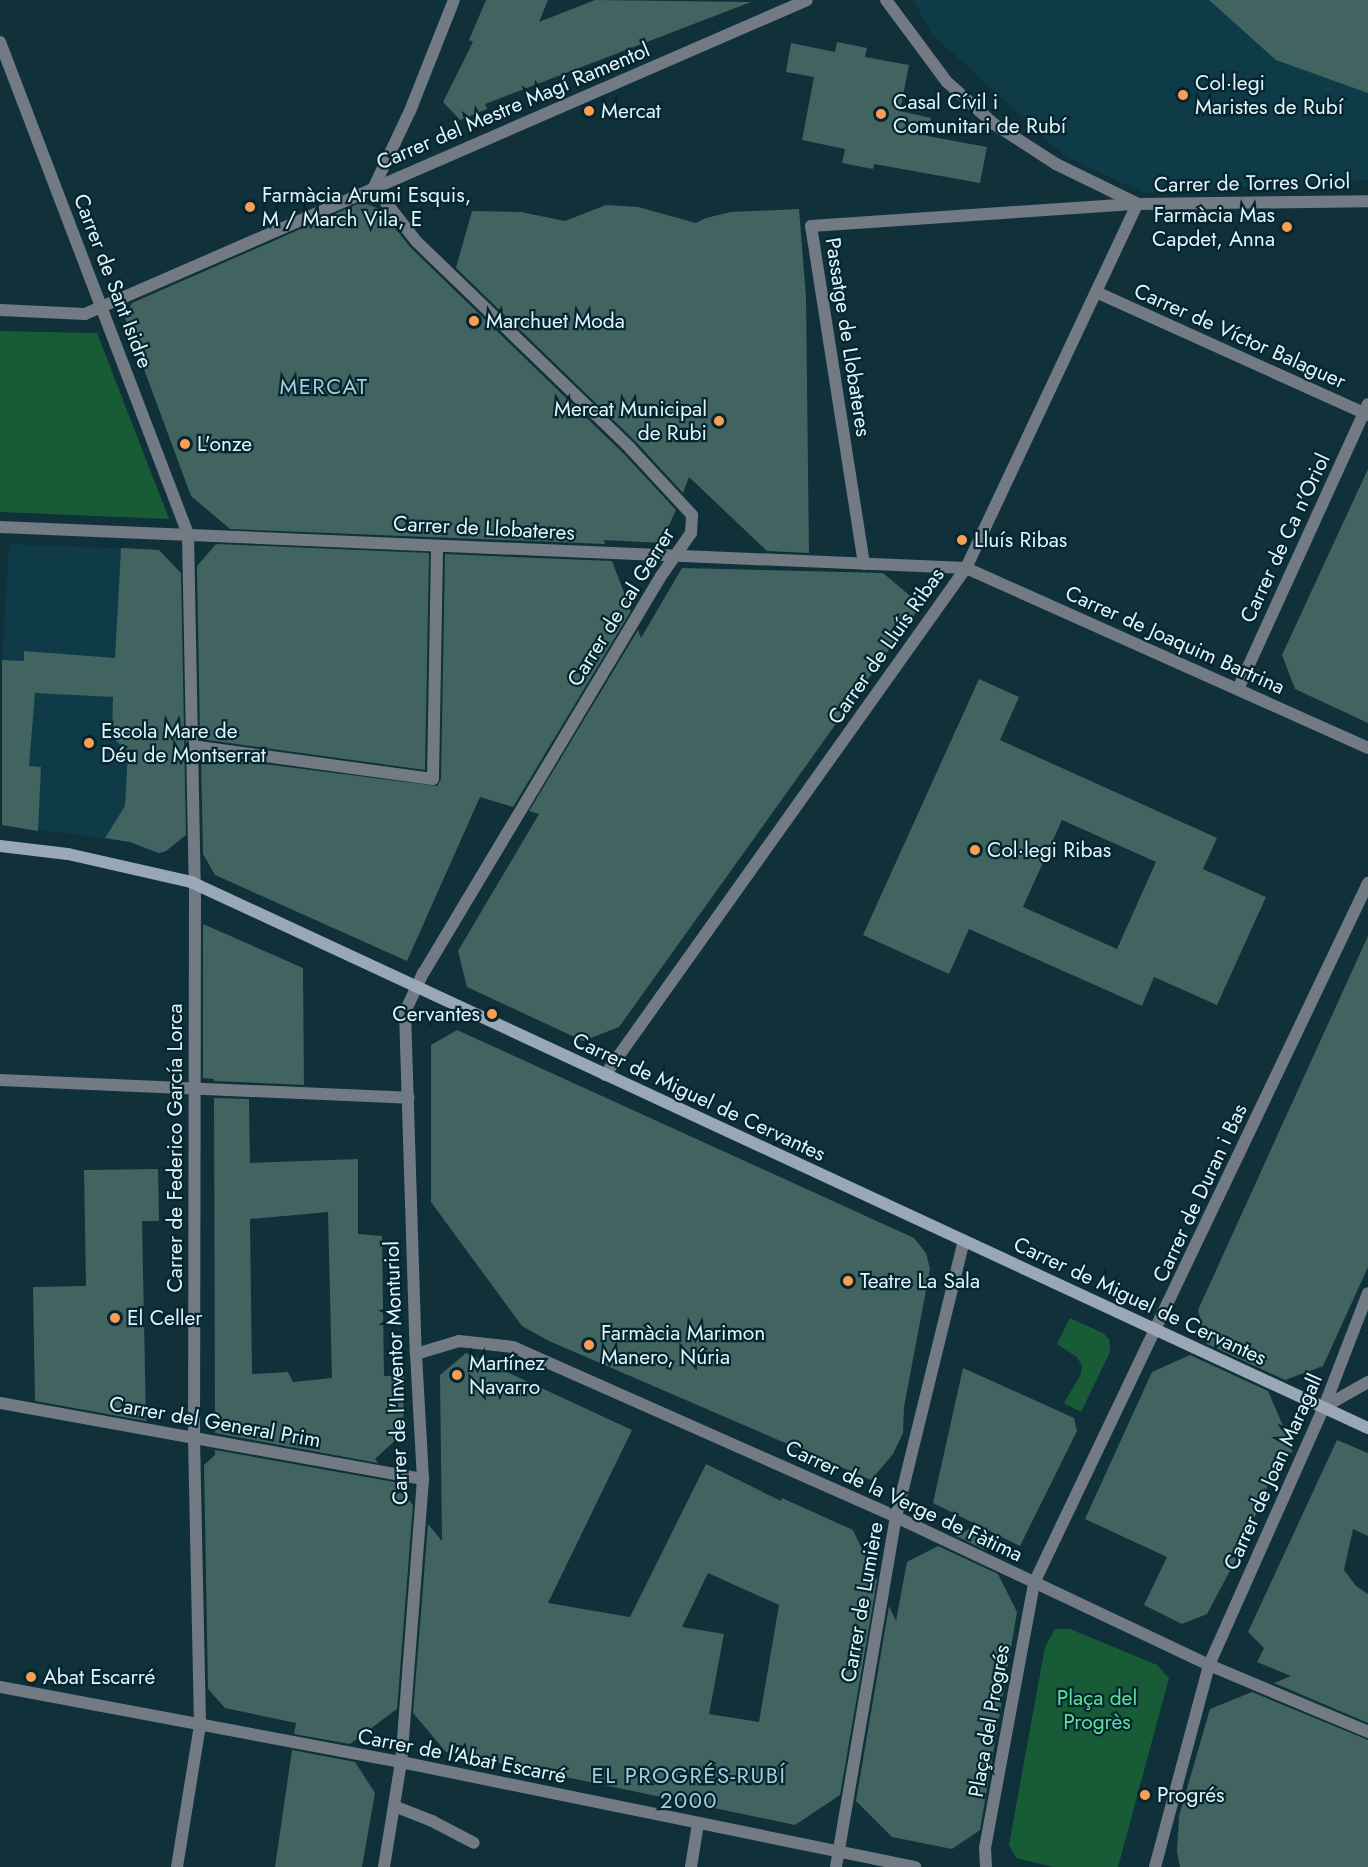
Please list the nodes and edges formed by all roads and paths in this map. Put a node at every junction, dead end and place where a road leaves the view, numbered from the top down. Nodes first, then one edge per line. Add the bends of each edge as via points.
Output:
1 (454, 0) edge
2 (807, 0) edge
3 (886, 0) edge
4 (0, 42) edge
5 (374, 187) junction
6 (1368, 201) edge
7 (1137, 204) junction
8 (1096, 292) junction
9 (102, 306) junction
10 (0, 310) edge
11 (1367, 411) edge
12 (0, 527) edge
13 (188, 534) junction
14 (438, 546) junction
15 (674, 557) junction
16 (864, 564) junction
17 (966, 568) junction
18 (1238, 689) junction
19 (192, 746) junction
20 (1368, 748) edge
21 (0, 846) edge
22 (1368, 883) edge
23 (195, 885) junction
24 (415, 986) junction
25 (606, 1075) junction
26 (0, 1080) edge
27 (194, 1087) junction
28 (409, 1098) junction
29 (964, 1241) junction
30 (1368, 1293) edge
31 (1157, 1330) junction
32 (416, 1354) junction
33 (1368, 1382) edge
34 (0, 1403) edge
35 (1324, 1407) junction
36 (1368, 1428) edge
37 (194, 1438) junction
38 (423, 1479) junction
39 (896, 1517) junction
40 (1035, 1583) junction
41 (1209, 1665) junction
42 (0, 1687) edge
43 (200, 1725) junction
44 (1368, 1732) edge
45 (400, 1762) junction
46 (394, 1806) junction
47 (698, 1824) junction
48 (474, 1843) dead end
49 (839, 1853) junction
50 (177, 1867) edge
51 (384, 1867) edge
52 (691, 1867) edge
53 (836, 1867) edge
54 (915, 1867) edge
55 (986, 1867) edge
56 (1155, 1867) edge

1 - 5 street via 410,111
2 - 5 street, Carrer del Mestre Magí Ramentol via 447,159
3 - 7 street via 947,82 994,124 1056,164
4 - 9 street, Carrer de Sant Isidre
5 - 9 street, Carrer del Mestre Magí Ramentol
5 - 15 street, Carrer de cal Gerrer via 416,242 630,448 692,515 691,533
6 - 7 street, Carrer de Torres Oriol
7 - 8 street, Carrer de Lluís Ribas
7 - 16 street, Passatge de Llobateres via 811,226
8 - 11 street, Carrer de Víctor Balaguer
8 - 17 street, Carrer de Lluís Ribas
9 - 10 street, Carrer del Mestre Magí Ramentol via 85,314
9 - 13 street, Carrer de Sant Isidre
11 - 18 street, Carrer de Ca n'Oriol
12 - 13 street, Carrer de Llobateres
13 - 14 street, Carrer de Llobateres
13 - 19 street, Carrer de Federico García Lorca
14 - 15 street, Carrer de Llobateres
14 - 19 street via 433,779
15 - 16 street, Carrer de Llobateres
15 - 24 street, Carrer de cal Gerrer
16 - 17 street, Carrer de Llobateres
17 - 18 street, Carrer de Joaquim Bartrina
17 - 25 street, Carrer de Lluís Ribas
18 - 20 street, Carrer de Joaquim Bartrina
19 - 23 street, Carrer de Federico García Lorca
21 - 23 street, Carrer de Miguel de Cervantes via 68,854
22 - 31 street, Carrer de Duran i Bas
23 - 24 street, Carrer de Miguel de Cervantes
23 - 27 street, Carrer de Federico García Lorca
24 - 25 street, Carrer de Miguel de Cervantes
24 - 28 street, Carrer de l'Inventor Monturiol via 405,1012
25 - 29 street, Carrer de Miguel de Cervantes
26 - 27 street
27 - 28 street
27 - 37 street, Carrer de Federico García Lorca
28 - 32 street, Carrer de l'Inventor Monturiol
29 - 31 street, Carrer de Miguel de Cervantes
29 - 39 street, Carrer de Lumière
30 - 35 street, Carrer de Joan Maragall
31 - 35 street, Carrer de Miguel de Cervantes
31 - 40 street, Carrer de Duran i Bas
32 - 38 street, Carrer de l'Inventor Monturiol
32 - 39 street, Carrer de la Verge de Fàtima via 459,1341 513,1347
33 - 35 street
34 - 37 street, Carrer del General Prim
35 - 36 street, Carrer de Miguel de Cervantes
35 - 41 street, Carrer de Joan Maragall
37 - 38 street, Carrer del General Prim
37 - 43 street, Carrer de Federico García Lorca
38 - 45 street, Carrer de l'Inventor Monturiol
39 - 40 street, Carrer de la Verge de Fàtima
39 - 49 street, Carrer de Lumière
40 - 41 street, Carrer de la Verge de Fàtima
40 - 55 street, Plaça del Progrés via 986,1848
41 - 44 street, Carrer de la Verge de Fàtima
41 - 56 street
42 - 43 street, Carrer de l'Abat Escarré
43 - 45 street, Carrer de l'Abat Escarré
43 - 50 street, Carrer de Federico García Lorca
45 - 46 street, Carrer de l'Inventor Monturiol
45 - 47 street, Carrer de l'Abat Escarré
46 - 48 street
46 - 51 street, Carrer de l'Inventor Monturiol
47 - 49 street, Carrer de l'Abat Escarré
47 - 52 street
49 - 53 street, Carrer de Lumière
49 - 54 street, Carrer de l'Abat Escarré

